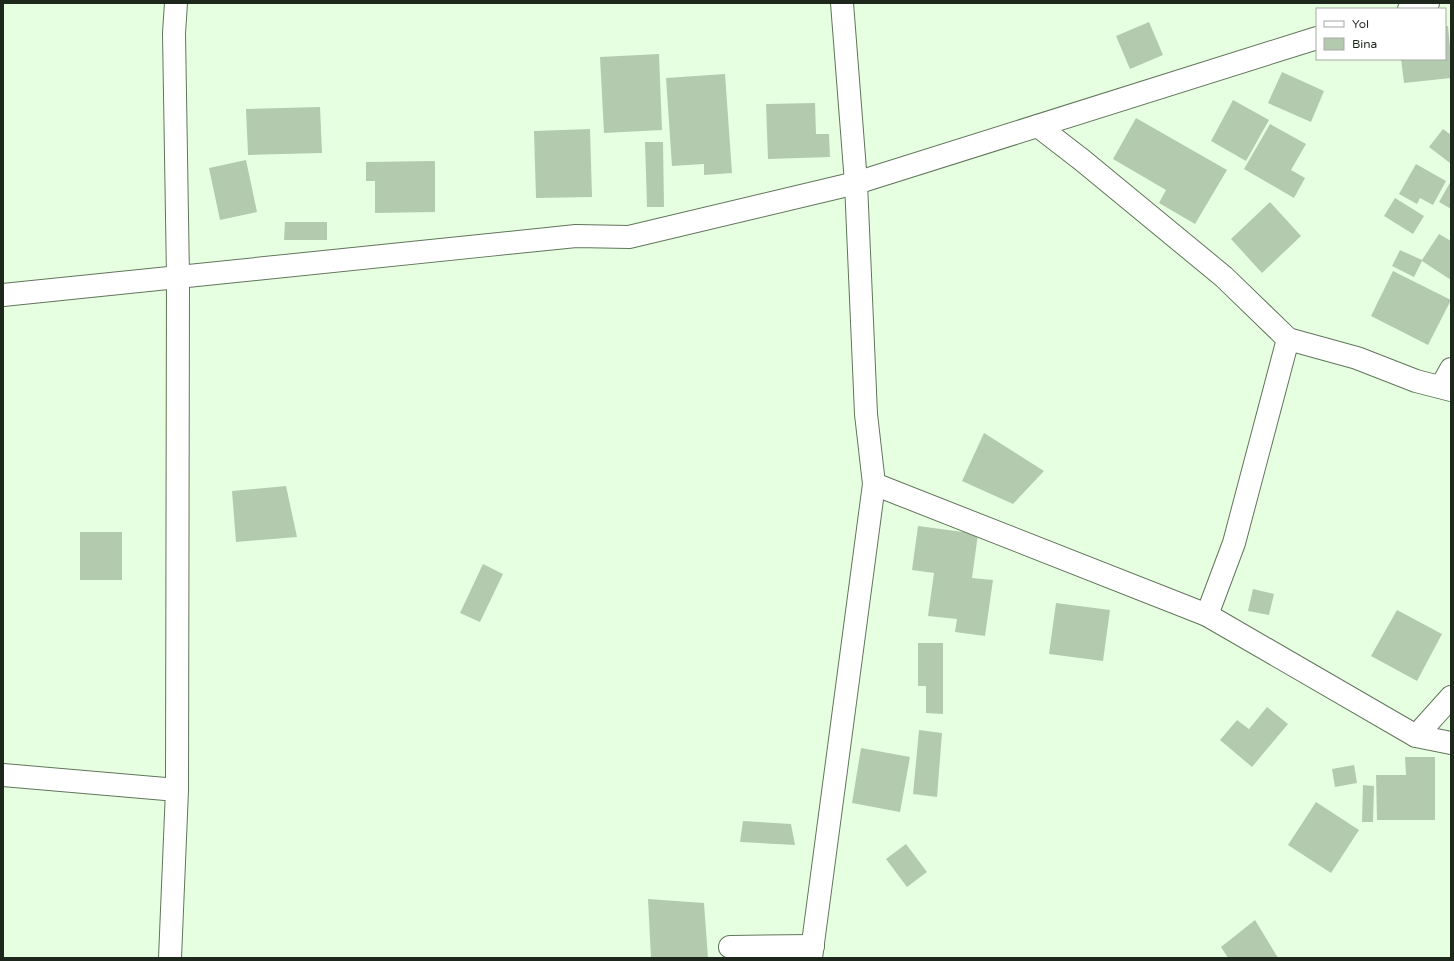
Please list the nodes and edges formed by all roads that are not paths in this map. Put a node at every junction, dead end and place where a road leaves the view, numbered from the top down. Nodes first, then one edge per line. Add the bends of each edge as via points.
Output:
1 (176, 3) edge
2 (842, 3) edge
3 (1428, 3) edge
4 (1412, 8) edge
5 (1316, 38) edge
6 (1038, 126) junction
7 (856, 183) junction
8 (178, 278) junction
9 (3, 295) edge
10 (1288, 339) junction
11 (1448, 382) edge
12 (874, 484) junction
13 (1207, 615) junction
14 (1451, 696) edge
15 (1416, 736) junction
16 (1451, 743) edge
17 (3, 776) edge
18 (177, 790) junction
19 (730, 947) dead end
20 (812, 952) edge
21 (170, 958) edge

1 - 8 street via 174,33
2 - 7 street
3 - 4 street
5 - 6 street
6 - 7 street
6 - 10 street via 1224,277
7 - 8 street via 629,237 576,236
7 - 12 street via 866,414
8 - 9 street
8 - 18 street
10 - 11 street via 1357,358 1416,380
10 - 13 street via 1234,543
12 - 13 street
12 - 20 street
13 - 15 street
14 - 15 street
15 - 16 street
17 - 18 street
18 - 21 street
19 - 20 street

